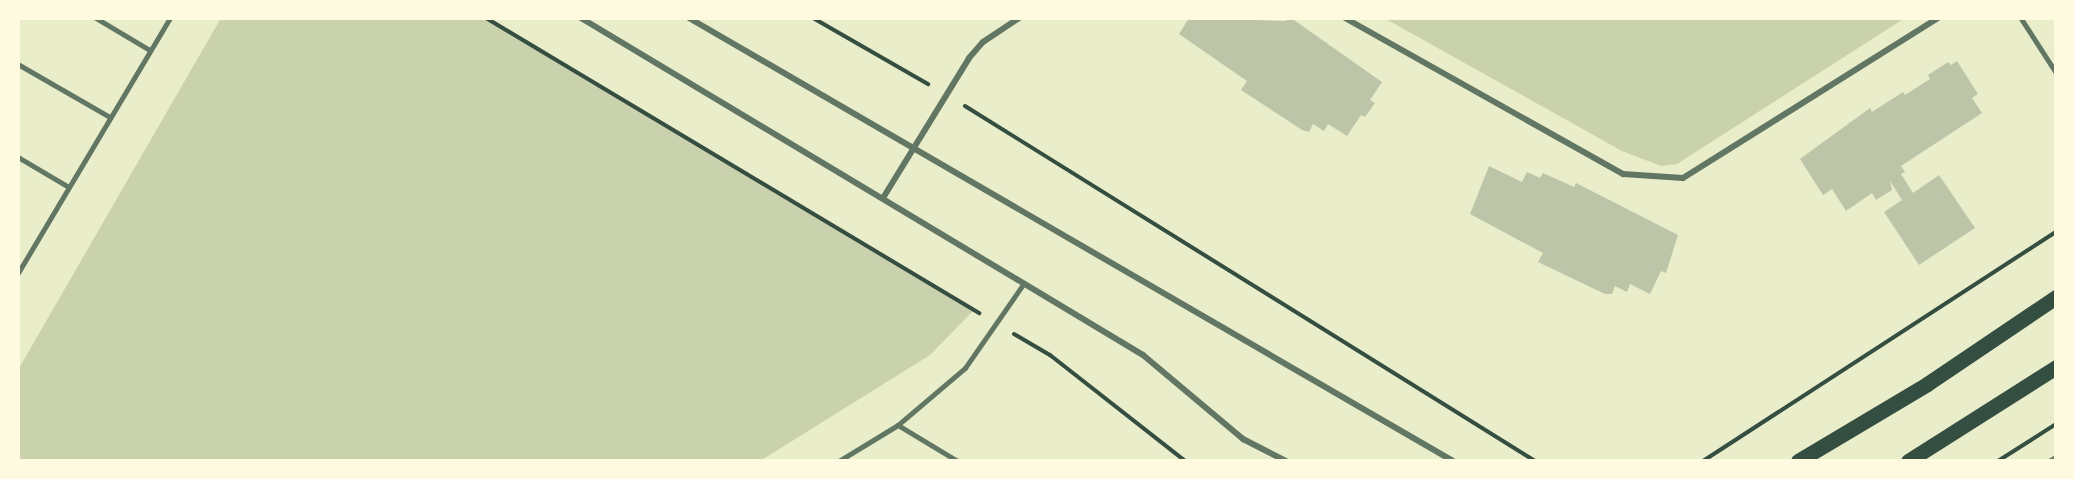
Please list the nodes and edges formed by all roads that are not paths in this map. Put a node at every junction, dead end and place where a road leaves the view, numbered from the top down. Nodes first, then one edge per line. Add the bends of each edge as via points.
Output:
1 (96, 18) edge
2 (170, 18) edge
3 (582, 18) edge
4 (689, 18) edge
5 (1019, 18) edge
6 (1345, 18) edge
7 (1938, 18) edge
8 (2021, 18) edge
9 (150, 50) junction
10 (18, 64) edge
11 (2056, 72) edge
12 (110, 117) junction
13 (911, 149) junction
14 (18, 157) edge
15 (69, 187) junction
16 (883, 198) junction
17 (18, 256) edge
18 (26, 261) junction
19 (18, 273) edge
20 (1024, 283) junction
21 (2056, 297) edge
22 (2056, 367) edge
23 (898, 425) junction
24 (2056, 456) edge
25 (838, 461) edge
26 (958, 461) edge
27 (1286, 461) edge
28 (1453, 461) edge
29 (1798, 461) edge
30 (1908, 461) edge
31 (2049, 461) edge

1 - 9 lane
2 - 9 lane
3 - 16 street
4 - 13 street
5 - 13 street via 976,50
6 - 7 street via 1623,174 1683,178
8 - 11 lane
9 - 12 lane
10 - 12 lane
12 - 15 lane
13 - 16 street
13 - 28 street
14 - 15 lane
15 - 18 lane
16 - 20 street
17 - 18 lane
18 - 19 lane
20 - 23 lane via 965,369
20 - 27 street via 1143,356 1243,439
21 - 29 main road via 1927,384
22 - 30 main road
23 - 25 lane
23 - 26 lane
24 - 31 lane

